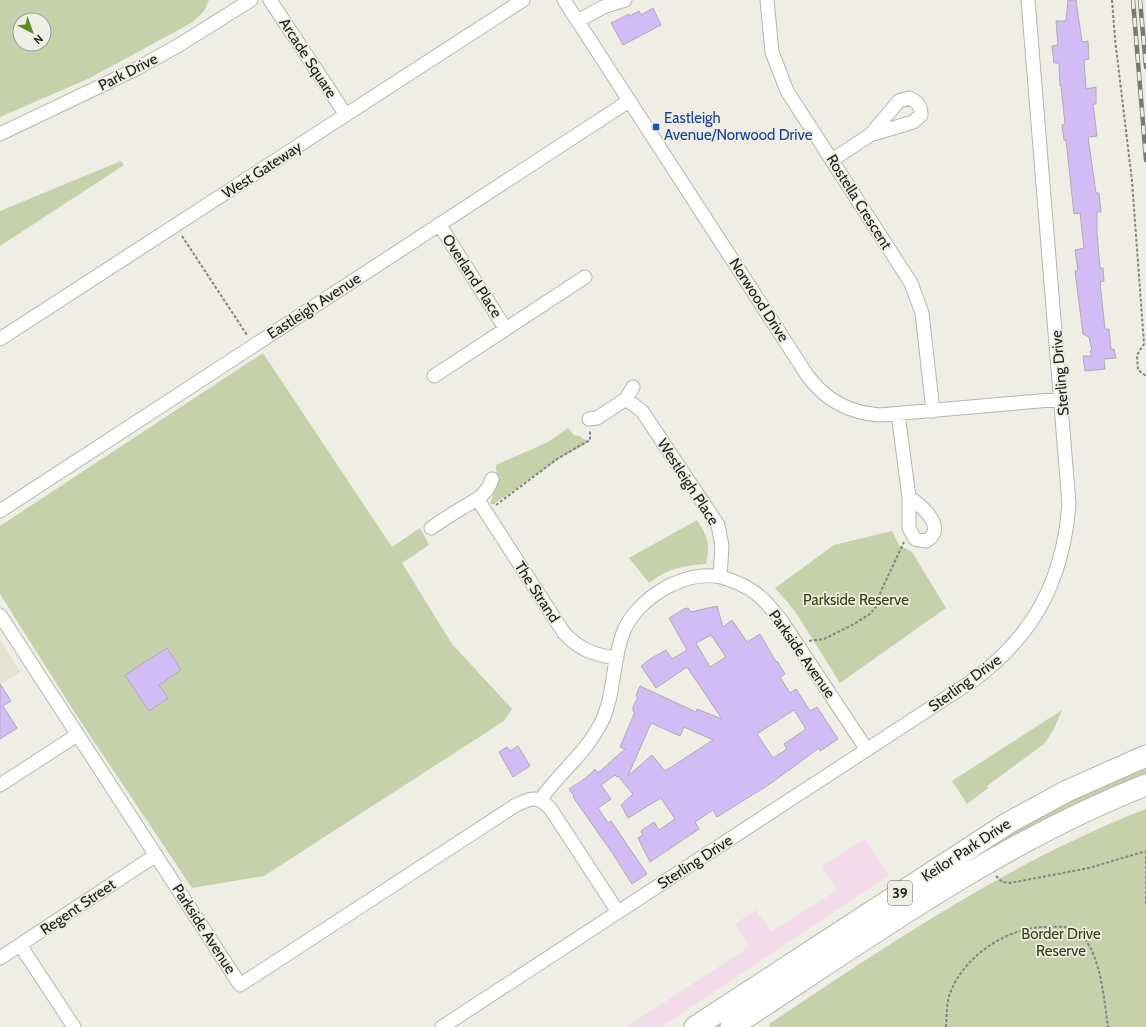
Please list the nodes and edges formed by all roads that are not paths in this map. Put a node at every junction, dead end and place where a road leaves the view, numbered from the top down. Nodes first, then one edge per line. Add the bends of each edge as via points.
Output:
1 (251, 0) edge
2 (270, 0) edge
3 (523, 0) edge
4 (564, 0) edge
5 (625, 0) edge
6 (767, 0) edge
7 (1028, 0) edge
8 (578, 21) junction
9 (629, 101) junction
10 (346, 115) junction
11 (0, 134) edge
12 (870, 136) dead end
13 (832, 160) junction
14 (439, 224) junction
15 (586, 276) dead end
16 (505, 328) junction
17 (0, 339) edge
18 (434, 376) dead end
19 (633, 387) dead end
20 (626, 399) junction
21 (1062, 399) junction
22 (933, 411) junction
23 (898, 414) junction
24 (589, 419) dead end
25 (492, 478) dead end
26 (910, 497) dead end
27 (478, 500) junction
28 (0, 511) edge
29 (431, 528) dead end
30 (720, 577) junction
31 (0, 615) edge
32 (617, 658) junction
33 (77, 735) junction
34 (867, 750) junction
35 (1146, 756) edge
36 (0, 785) edge
37 (1146, 785) edge
38 (541, 799) junction
39 (156, 855) junction
40 (618, 912) junction
41 (20, 945) junction
42 (0, 958) edge
43 (74, 1027) edge
44 (442, 1027) edge
45 (695, 1027) edge
46 (731, 1027) edge

1 - 11 street, Park Drive via 179,46 136,69
2 - 10 street, Arcade Square
3 - 10 street, West Gateway
4 - 8 street, Norwood Drive
5 - 8 street via 603,7
6 - 13 street, Rostella Crescent via 772,52 779,73 787,91
7 - 21 street, Sterling Drive
8 - 9 street, Norwood Drive
9 - 14 street, Eastleigh Avenue
9 - 23 street, Norwood Drive via 813,383 842,407 868,414
10 - 17 street, West Gateway
12 - 13 street
13 - 22 street, Rostella Crescent via 911,283 922,313
14 - 16 street, Overland Place
14 - 28 street, Eastleigh Avenue
15 - 16 street, Overland Place
16 - 18 street, Overland Place
19 - 20 street
20 - 24 street via 597,418
20 - 30 street, Westleigh Place via 642,410 718,525 722,546
21 - 22 street, Norwood Drive
21 - 34 street, Sterling Drive via 1069,488 1068,523 1058,571 1042,605 1017,640 986,671
22 - 23 street, Norwood Drive
23 - 26 street
25 - 27 street via 489,488
27 - 29 street
27 - 32 street, The Strand via 564,633 575,645 592,653
30 - 32 street, Parkside Avenue via 699,577 679,581 644,602 623,633
30 - 34 street, Parkside Avenue via 748,588 765,601 781,620
31 - 33 street, Parkside Avenue
32 - 38 street, Parkside Avenue via 610,702 592,740
33 - 36 street
33 - 39 street, Parkside Avenue
34 - 40 street, Sterling Drive
35 - 45 main road, Keilor Park Drive / 39 via 1073,788 1008,823
37 - 46 main road, Keilor Park Drive / 39 via 1068,819 988,862
38 - 39 street, Parkside Avenue via 533,798 516,805 240,985
38 - 40 street via 550,808
39 - 41 street, Regent Street
40 - 44 street, Sterling Drive
41 - 42 street, Regent Street
41 - 43 street

